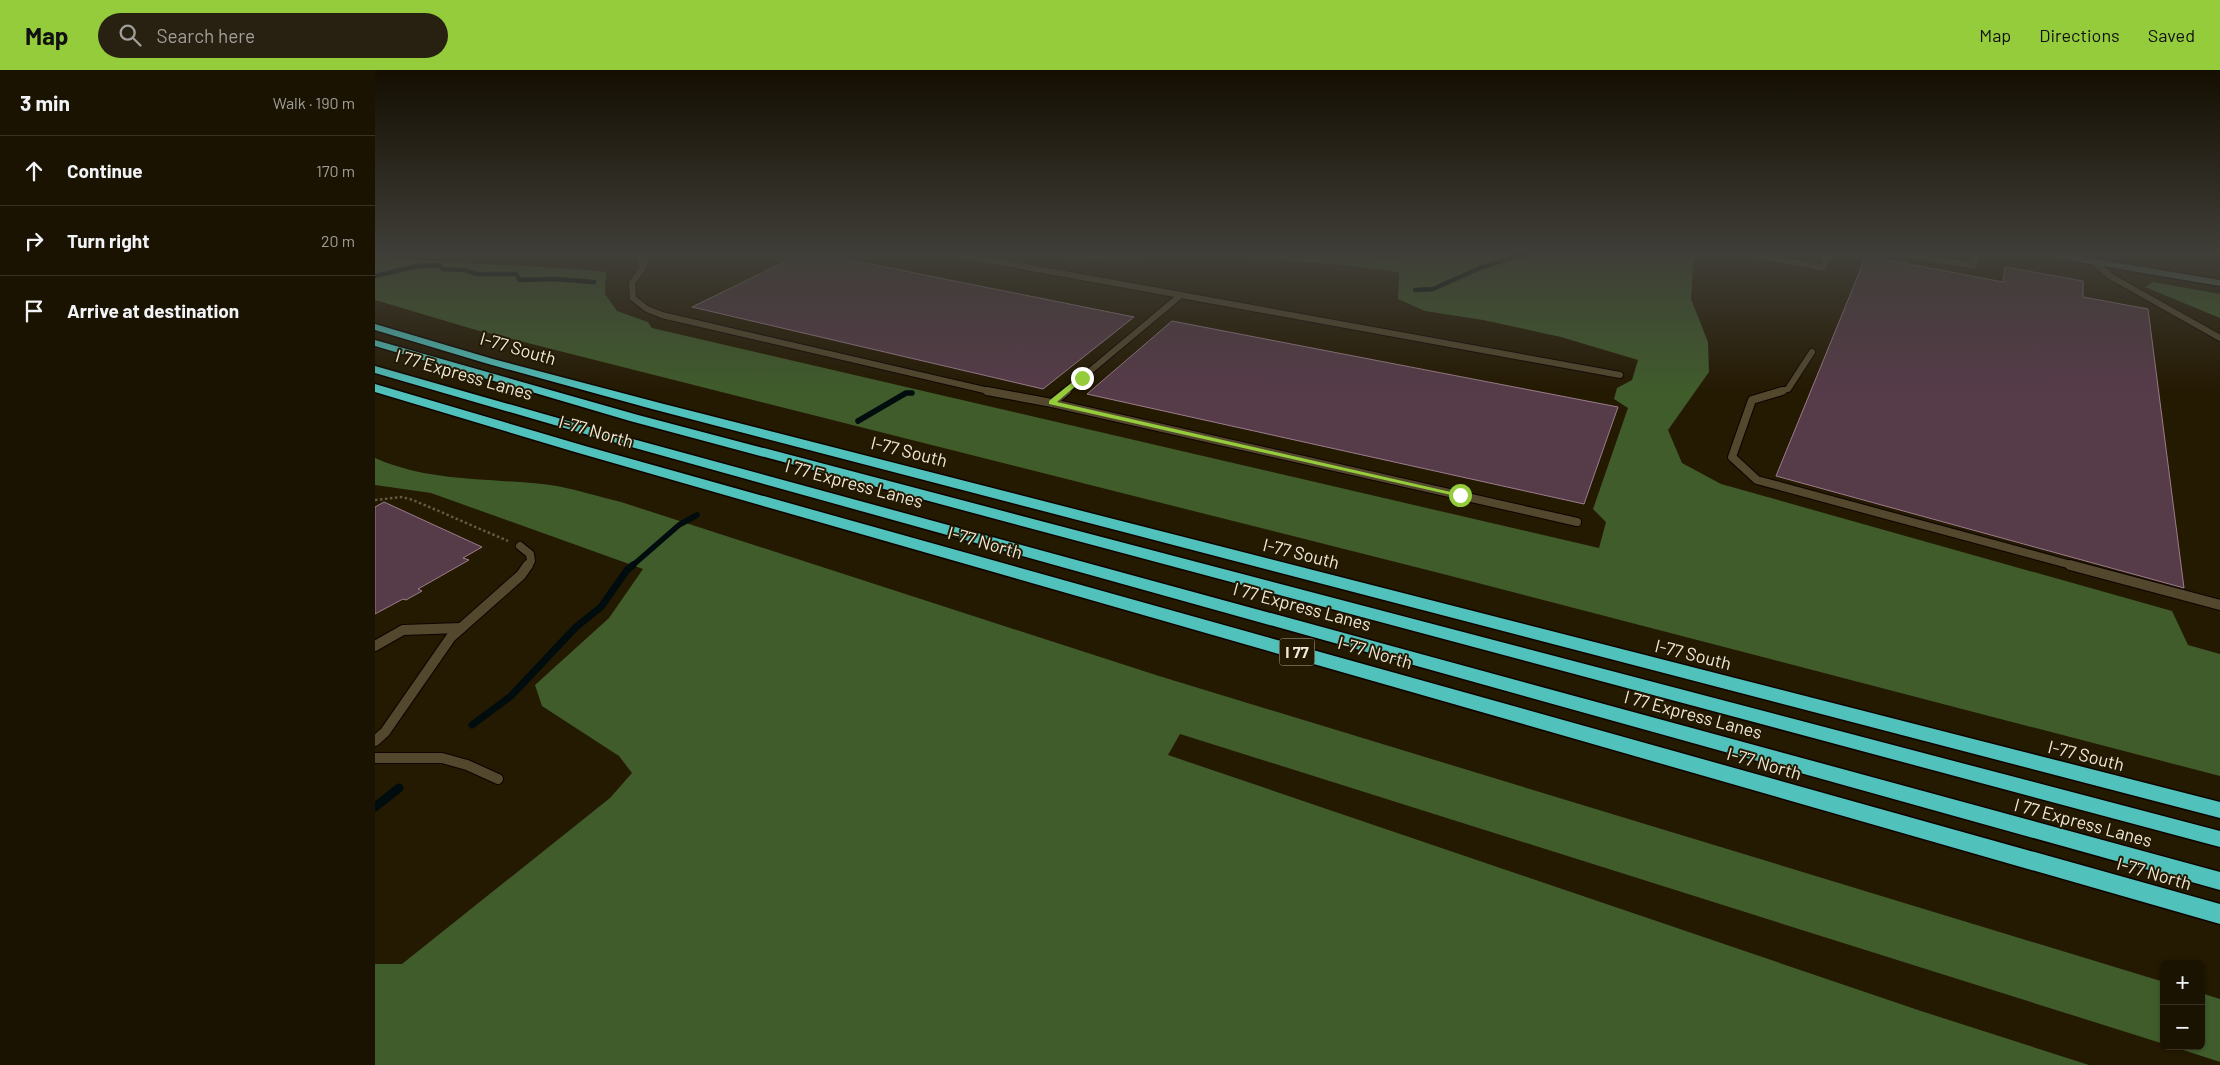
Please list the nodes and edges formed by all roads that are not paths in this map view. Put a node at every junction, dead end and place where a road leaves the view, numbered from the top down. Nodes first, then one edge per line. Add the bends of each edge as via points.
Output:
1 (636, 300) edge
2 (1175, 300) edge
3 (1211, 300) edge
4 (2154, 300) edge
5 (375, 327) edge
6 (2220, 338) edge
7 (375, 343) edge
8 (1812, 352) dead end
9 (375, 369) edge
10 (1620, 375) dead end
11 (375, 388) edge
12 (1052, 403) junction
13 (1577, 522) dead end
14 (520, 546) road end
15 (2220, 605) edge
16 (461, 628) junction
17 (375, 646) edge
18 (375, 742) edge
19 (375, 758) edge
20 (498, 779) dead end
21 (2220, 810) edge
22 (2220, 839) edge
23 (2220, 881) edge
24 (2220, 914) edge

1 - 12 lane via 662,315
2 - 12 lane
3 - 10 lane
4 - 6 lane
5 - 21 highway, I-77 South via 656,406
7 - 22 highway, I 77 Express Lanes via 634,418
8 - 15 lane via 1788,389 1752,400 1732,457 1757,480
9 - 23 highway, I 77 Express Lanes / I 77 via 603,436
11 - 24 highway, I-77 North / I 77
12 - 13 lane
14 - 16 lane via 530,554 531,561 521,576
16 - 17 lane via 403,630
16 - 18 lane via 451,637
19 - 20 lane via 442,758

